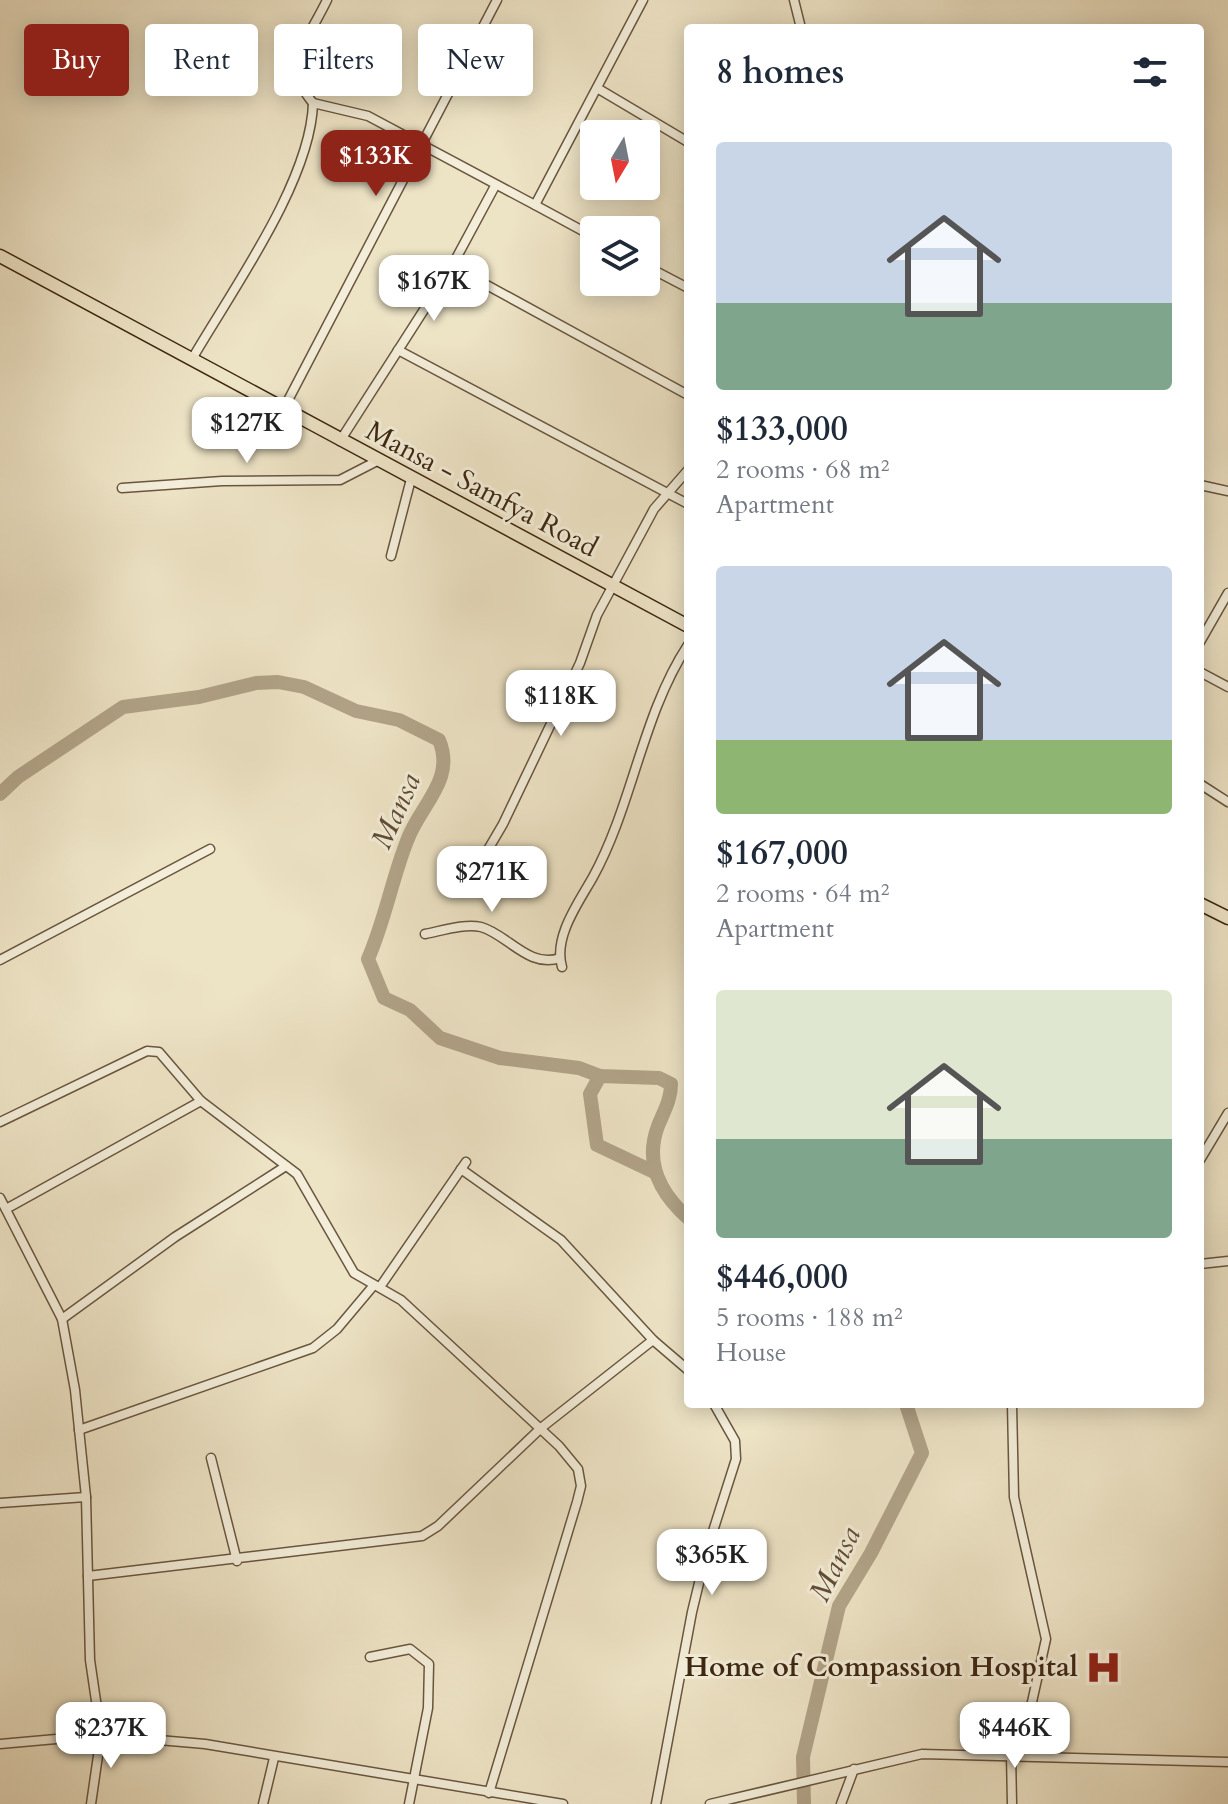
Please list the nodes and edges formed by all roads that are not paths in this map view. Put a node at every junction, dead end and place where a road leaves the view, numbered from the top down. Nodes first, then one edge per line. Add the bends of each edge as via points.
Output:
1 (327, 0) edge
2 (497, 0) edge
3 (643, 0) edge
4 (793, 0) edge
5 (800, 24) edge
6 (597, 88) junction
7 (313, 103) junction
8 (684, 140) edge
9 (421, 147) junction
10 (495, 186) junction
11 (535, 205) junction
12 (580, 229) edge
13 (0, 256) edge
14 (452, 266) junction
15 (660, 273) edge
16 (684, 286) edge
17 (398, 350) junction
18 (192, 359) junction
19 (684, 393) edge
20 (283, 410) junction
21 (340, 441) junction
22 (377, 461) junction
23 (684, 474) edge
24 (411, 479) junction
25 (1204, 486) edge
26 (122, 488) dead end
27 (666, 491) junction
28 (1228, 491) edge
29 (684, 502) edge
30 (391, 556) dead end
31 (614, 588) junction
32 (1228, 593) edge
33 (684, 624) edge
34 (1204, 635) edge
35 (684, 653) edge
36 (1204, 674) edge
37 (1228, 687) edge
38 (1204, 787) edge
39 (1228, 802) edge
40 (210, 849) dead end
41 (476, 870) dead end
42 (1204, 906) edge
43 (1228, 918) edge
44 (425, 934) dead end
45 (0, 960) edge
46 (201, 1101) junction
47 (1228, 1113) edge
48 (0, 1122) edge
49 (1204, 1153) edge
50 (286, 1166) junction
51 (0, 1198) edge
52 (6, 1209) junction
53 (1228, 1261) edge
54 (1204, 1264) edge
55 (377, 1286) junction
56 (62, 1319) junction
57 (653, 1340) junction
58 (684, 1367) edge
59 (716, 1408) edge
60 (1012, 1408) edge
61 (541, 1428) junction
62 (79, 1430) junction
63 (211, 1458) dead end
64 (86, 1497) junction
65 (0, 1503) edge
66 (237, 1561) junction
67 (88, 1576) junction
68 (370, 1657) dead end
69 (101, 1735) junction
70 (0, 1744) edge
71 (1011, 1754) junction
72 (274, 1758) junction
73 (1228, 1762) edge
74 (854, 1769) junction
75 (415, 1781) junction
76 (489, 1793) junction
77 (544, 1803) edge
78 (91, 1804) edge
79 (263, 1804) edge
80 (409, 1804) edge
81 (563, 1804) edge
82 (656, 1804) edge
83 (710, 1804) edge
84 (841, 1804) edge
85 (1012, 1804) edge

1 - 7 street via 297,64 300,88
2 - 9 street
3 - 6 street
4 - 5 street
6 - 8 street
6 - 11 street
7 - 9 street via 368,116
7 - 18 street via 303,161
9 - 10 street
9 - 20 street
10 - 11 street
10 - 14 street
11 - 12 street
13 - 18 main road, Mansa - Samfya Road
14 - 17 street
14 - 19 street
15 - 16 street
17 - 21 street
17 - 27 street
18 - 20 main road, Mansa - Samfya Road
20 - 21 main road, Mansa - Samfya Road
21 - 22 main road, Mansa - Samfya Road
22 - 24 main road, Mansa - Samfya Road
22 - 26 street via 340,480
23 - 27 street
24 - 30 street
24 - 31 main road, Mansa - Samfya Road
25 - 28 street
27 - 29 street
27 - 31 street
31 - 33 main road, Mansa - Samfya Road
31 - 41 street via 503,824
32 - 34 street
35 - 44 street via 663,694 620,817 572,915 561,963 527,954 483,927
36 - 37 street
38 - 39 street
40 - 45 street
42 - 43 main road
46 - 48 street via 159,1052 147,1051
46 - 50 street
46 - 52 street
47 - 49 street
50 - 55 street via 305,1183 349,1265
50 - 56 street
51 - 52 street
52 - 56 street
53 - 54 street
55 - 57 street via 464,1165 561,1240
55 - 61 street via 401,1300
55 - 62 street via 313,1348
56 - 62 street
57 - 58 street
57 - 61 street
59 - 82 street via 735,1441 736,1459 692,1612
60 - 71 street via 1014,1497 1046,1639 1032,1702
61 - 66 street via 422,1536
61 - 76 street via 578,1469 581,1486
62 - 64 street
63 - 66 street
64 - 65 street
64 - 67 street
66 - 67 street
67 - 69 street via 90,1660
68 - 75 street via 410,1649 429,1664 428,1708
69 - 70 street
69 - 72 street via 205,1744
69 - 78 street
71 - 73 street
71 - 74 street via 922,1754
71 - 85 street
72 - 75 street
72 - 79 street
74 - 83 street
74 - 84 street
75 - 76 street
75 - 80 street
76 - 77 street
77 - 81 street

